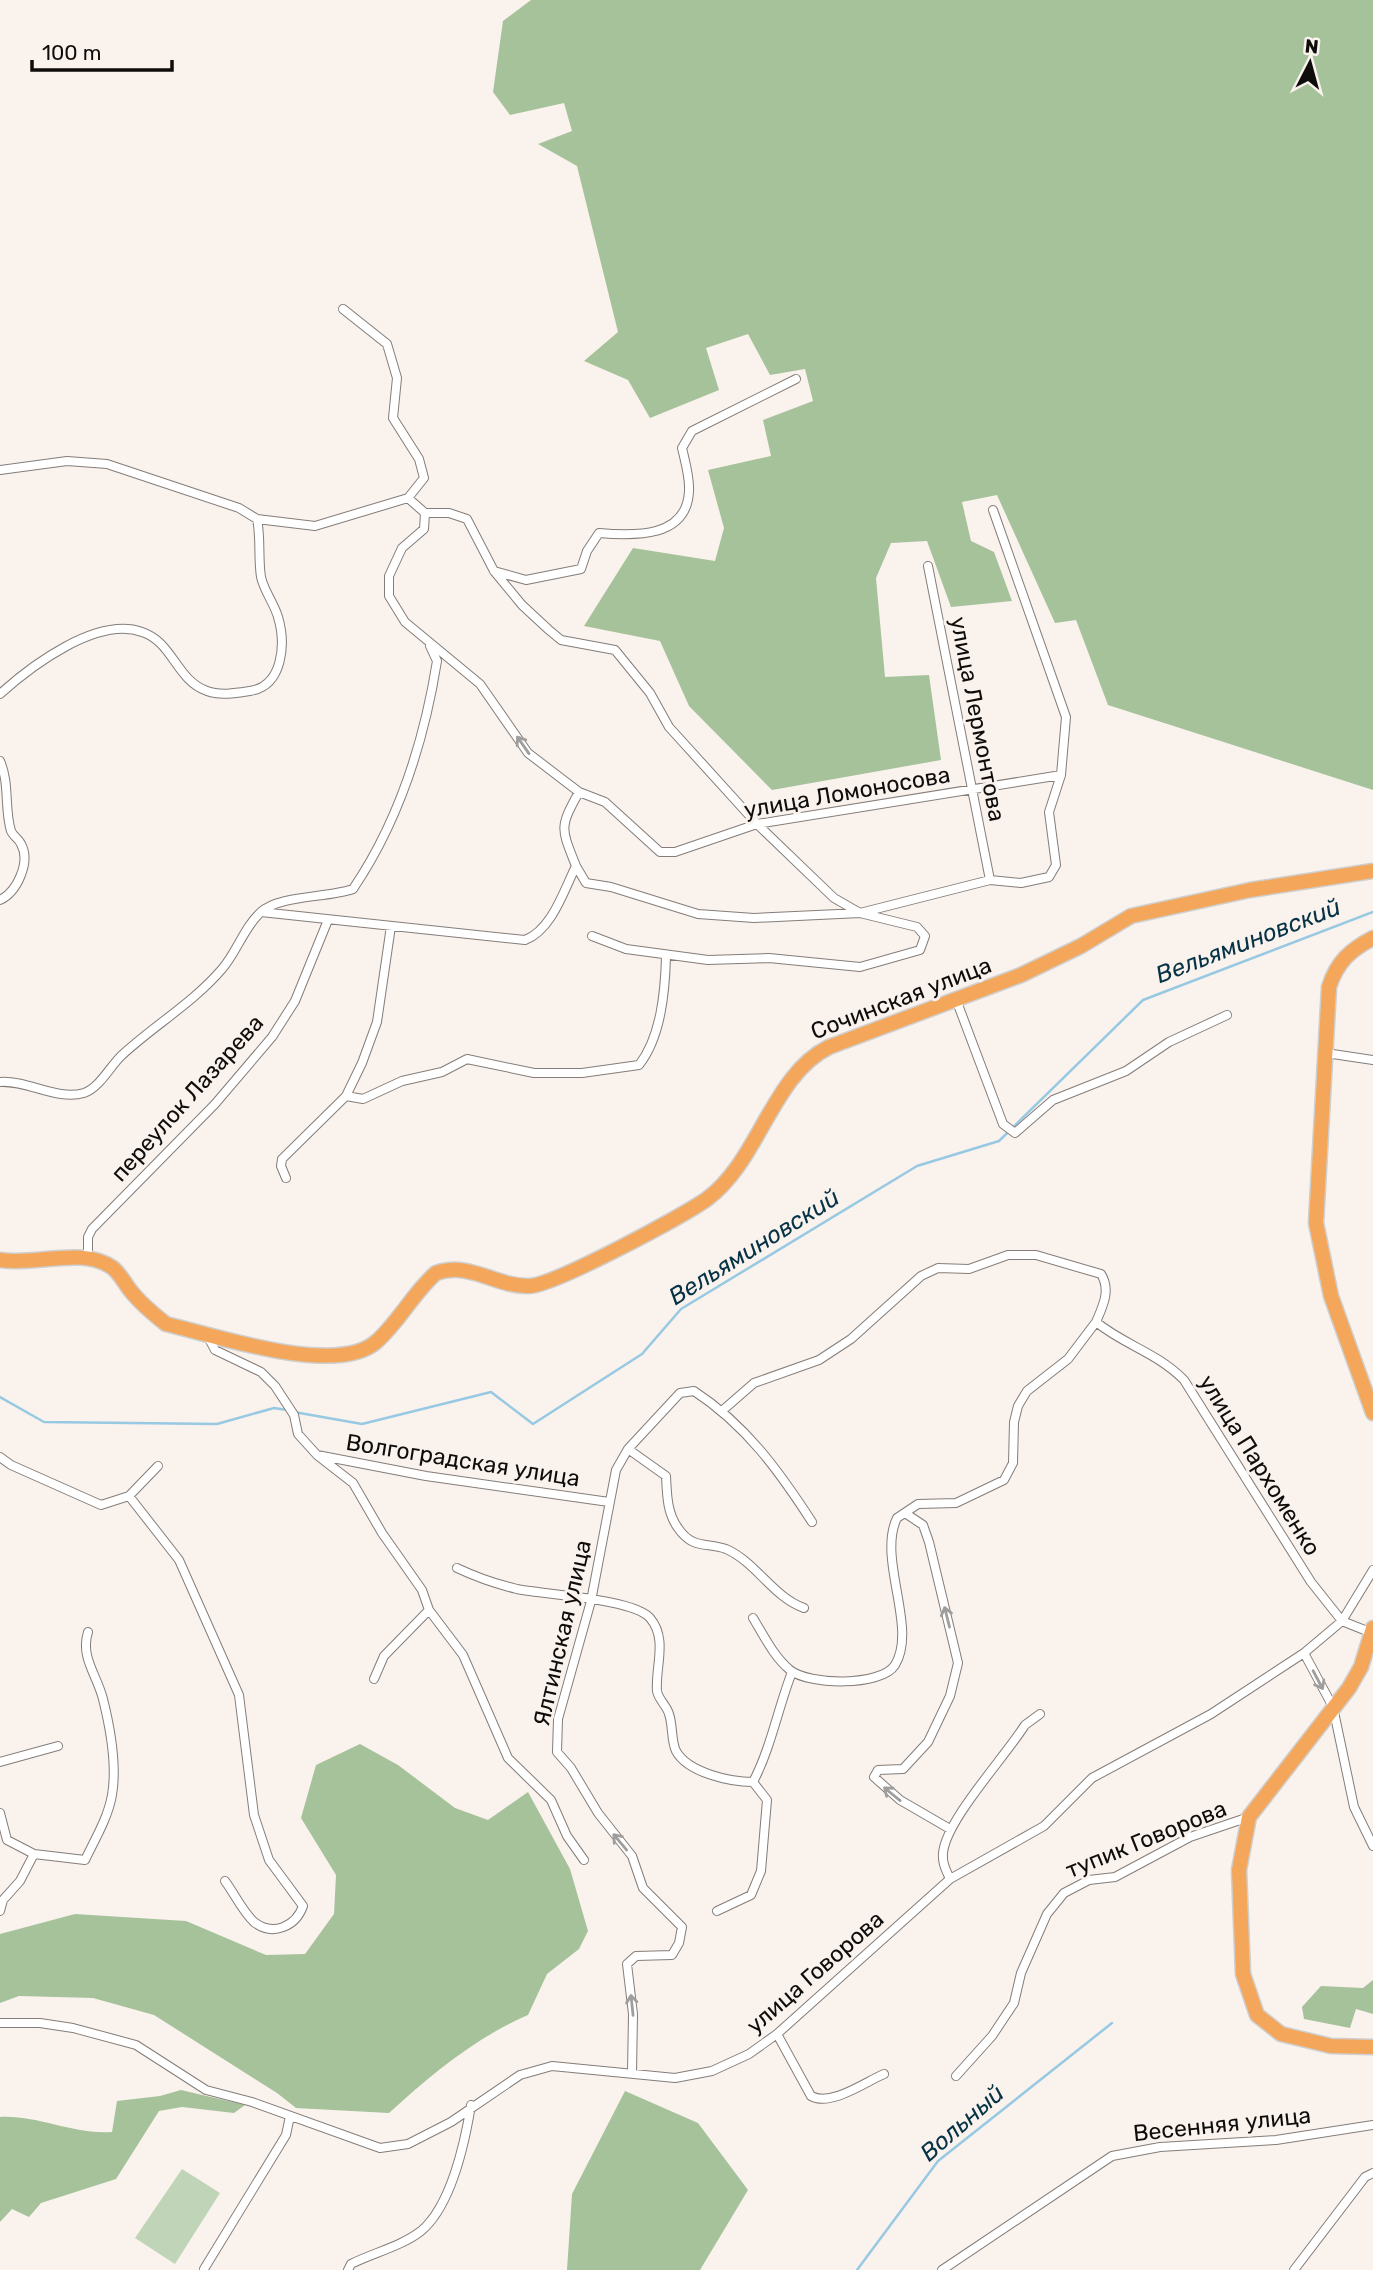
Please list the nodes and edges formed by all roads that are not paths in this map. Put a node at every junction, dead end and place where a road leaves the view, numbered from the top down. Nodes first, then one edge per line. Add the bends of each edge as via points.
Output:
1 (343, 309) dead end
2 (796, 379) dead end
3 (0, 470) edge
4 (408, 498) junction
5 (993, 510) dead end
6 (425, 513) junction
7 (257, 519) junction
8 (928, 566) dead end
9 (494, 571) junction
10 (428, 643) junction
11 (0, 694) edge
12 (0, 761) edge
13 (1061, 775) junction
14 (972, 789) junction
15 (577, 790) junction
16 (757, 824) junction
17 (576, 866) junction
18 (1373, 871) edge
19 (990, 880) junction
20 (0, 901) edge
21 (261, 912) junction
22 (860, 913) junction
23 (328, 920) junction
24 (391, 926) junction
25 (592, 936) dead end
26 (1373, 937) edge
27 (666, 957) junction
28 (957, 1002) junction
29 (1227, 1016) dead end
30 (1325, 1052) junction
31 (1373, 1060) edge
32 (0, 1082) edge
33 (346, 1096) junction
34 (286, 1178) dead end
35 (88, 1258) junction
36 (0, 1260) edge
37 (1096, 1322) junction
38 (207, 1335) junction
39 (723, 1410) junction
40 (1373, 1413) edge
41 (628, 1449) junction
42 (317, 1455) junction
43 (0, 1457) edge
44 (158, 1466) dead end
45 (129, 1496) junction
46 (609, 1502) junction
47 (905, 1513) junction
48 (812, 1522) dead end
49 (457, 1568) dead end
50 (1373, 1570) edge
51 (591, 1601) junction
52 (804, 1608) dead end
53 (429, 1610) junction
54 (753, 1618) dead end
55 (1342, 1621) junction
56 (1372, 1631) edge
57 (88, 1632) dead end
58 (1304, 1653) junction
59 (1369, 1660) edge
60 (792, 1672) junction
61 (374, 1679) dead end
62 (1334, 1707) junction
63 (1041, 1714) dead end
64 (58, 1746) dead end
65 (0, 1762) edge
66 (753, 1782) junction
67 (0, 1813) edge
68 (1248, 1817) junction
69 (950, 1829) junction
70 (1373, 1846) edge
71 (34, 1854) junction
72 (584, 1860) dead end
73 (950, 1879) junction
74 (225, 1881) dead end
75 (0, 1911) edge
76 (717, 1911) dead end
77 (0, 2023) edge
78 (777, 2034) junction
79 (1373, 2048) edge
80 (632, 2073) junction
81 (884, 2074) dead end
82 (956, 2076) dead end
83 (471, 2105) junction
84 (290, 2116) junction
85 (1373, 2125) edge
86 (1373, 2174) edge
87 (204, 2269) edge
88 (348, 2270) edge
89 (942, 2270) edge
90 (1294, 2270) edge

1 - 4 street via 387,344 397,378 393,418 419,459 424,478
2 - 9 street via 692,431 682,448 687,503 684,515 670,528 632,536 599,533 581,569 526,580
3 - 7 street via 67,461 107,464 239,508
4 - 6 street
4 - 7 street via 315,526
5 - 13 street via 1066,717
6 - 9 street via 467,519
6 - 10 street, улица Ломоносова via 424,529 402,548 389,576 389,596 405,622
7 - 11 street via 261,579 278,617 282,650 275,676 262,689 208,692 186,679 163,643 141,631 113,631 79,639 33,665
8 - 14 street, улица Лермонтова
9 - 16 street via 522,605 561,640 615,650 650,693 669,727
15 -> 10 street, улица Ломоносова via 528,753 480,684
10 - 21 street via 437,661 410,777 360,878 353,889 336,895 276,903
12 - 20 street via 7,778 12,832 22,845 25,863 18,882
13 - 14 street, улица Ломоносова
13 - 19 street via 1049,811 1056,865 1049,877 1021,883
14 - 16 street, улица Ломоносова
14 - 19 street, улица Лермонтова
15 - 16 street, улица Ломоносова via 605,802 660,852 675,852
15 - 17 street via 564,819 563,834
16 - 22 street via 834,898
17 - 22 street via 586,883 698,914 754,918
17 - 24 street via 548,921 525,940
18 - 28 highway, Сочинская улица via 1250,890 1131,916 1057,957
19 - 22 street
21 - 23 street
21 - 32 street via 223,969 136,1042 94,1088 81,1094 62,1094
22 - 27 street via 917,927 925,936 920,950 860,967 769,958
23 - 24 street
23 - 35 street, переулок Лазарева via 295,1001 272,1037 215,1104 92,1229
24 - 33 street via 377,1022
25 - 27 street
26 - 30 highway via 1345,955 1334,970
27 - 33 street via 658,1020 648,1053 639,1065 582,1073 534,1073 467,1059 363,1099
28 - 29 street via 1005,1125 1014,1133 1053,1100 1126,1071 1169,1042
28 - 38 highway, Сочинская улица via 813,1055 720,1189 686,1212 561,1277 525,1286 463,1269 443,1270 427,1281 374,1344 337,1357
30 - 31 street
30 - 40 highway via 1316,1223 1331,1296
33 - 34 street via 282,1159
35 - 36 highway via 35,1263
35 - 38 highway, Сочинская улица via 118,1272 146,1308 166,1324
37 - 39 street via 1107,1282 1101,1274 1036,1255 1008,1255 969,1269 938,1268 921,1276 830,1353 754,1383
37 - 47 street via 1068,1359 1027,1391 1018,1406 1013,1422 1013,1464 1004,1480 956,1503 918,1504
37 - 55 street, улица Пархоменко via 1165,1361 1184,1380 1311,1582
38 - 42 street, Волгоградская улица via 215,1350 261,1372 275,1386 294,1415 298,1434
39 - 41 street, Ялтинская улица via 695,1391 680,1393
39 - 48 street via 756,1443
41 - 46 street, Ялтинская улица via 616,1470
41 - 52 street via 666,1476 670,1515 679,1530 698,1546 724,1549
42 - 46 street, Волгоградская улица
42 - 53 street via 353,1483 422,1590
43 - 45 street via 101,1505
44 - 45 street
45 - 74 street via 179,1560 239,1695 254,1815 269,1860 303,1906 292,1924 274,1929 255,1922
46 - 51 street, Ялтинская улица
47 - 60 street via 893,1526 891,1544 901,1630 897,1663 889,1672 864,1681 816,1680
69 -> 47 street via 900,1800 874,1777 878,1770 903,1769 928,1742 950,1696 958,1663 923,1525
49 - 51 street via 515,1588
50 - 55 street, улица Говорова
51 - 66 street via 617,1601 642,1609 653,1621 659,1638 657,1692 669,1711 676,1750 686,1762 736,1782
80 -> 51 street, Ялтинская улица via 634,2014 628,1964 636,1956 672,1955 682,1927 643,1888 632,1856 557,1752 558,1719
53 - 61 street via 384,1656
53 - 72 street via 463,1655 508,1758 551,1800
54 - 60 street
55 - 56 street
55 - 58 street, улица Говорова
56 - 59 highway
57 - 71 street via 84,1644 103,1697 113,1794 85,1860
58 -> 62 street
58 - 73 street, улица Говорова via 1211,1714 1092,1778 1044,1826
59 - 62 highway
60 - 66 street via 775,1714 765,1760
62 - 68 highway
62 - 70 street via 1354,1807
63 - 69 street via 1025,1725
64 - 65 street
66 - 76 street via 767,1800 761,1871 751,1895
67 - 71 street via 7,1840
68 - 79 highway via 1239,1870 1243,1974 1252,2007 1268,2025 1288,2037
68 - 82 street, тупик Говорова via 1189,1837 1115,1877 1089,1880 1064,1894 1047,1914 1021,1973 1014,2003
69 - 73 street via 943,1865
71 - 75 street
73 - 78 street, улица Говорова
77 - 84 street, улица Говорова via 40,2023 125,2041 206,2090
78 - 80 street, улица Говорова via 749,2054 712,2071 675,2078
78 - 81 street via 816,2099 831,2098
80 - 83 street, улица Говорова via 552,2066 520,2075
83 - 84 street, улица Говорова via 451,2122 408,2144 380,2148
83 - 88 street via 463,2155 445,2196 423,2229 351,2264
84 - 87 street via 286,2135
85 - 89 street, Весенняя улица via 1112,2156
86 - 90 street via 1365,2177

